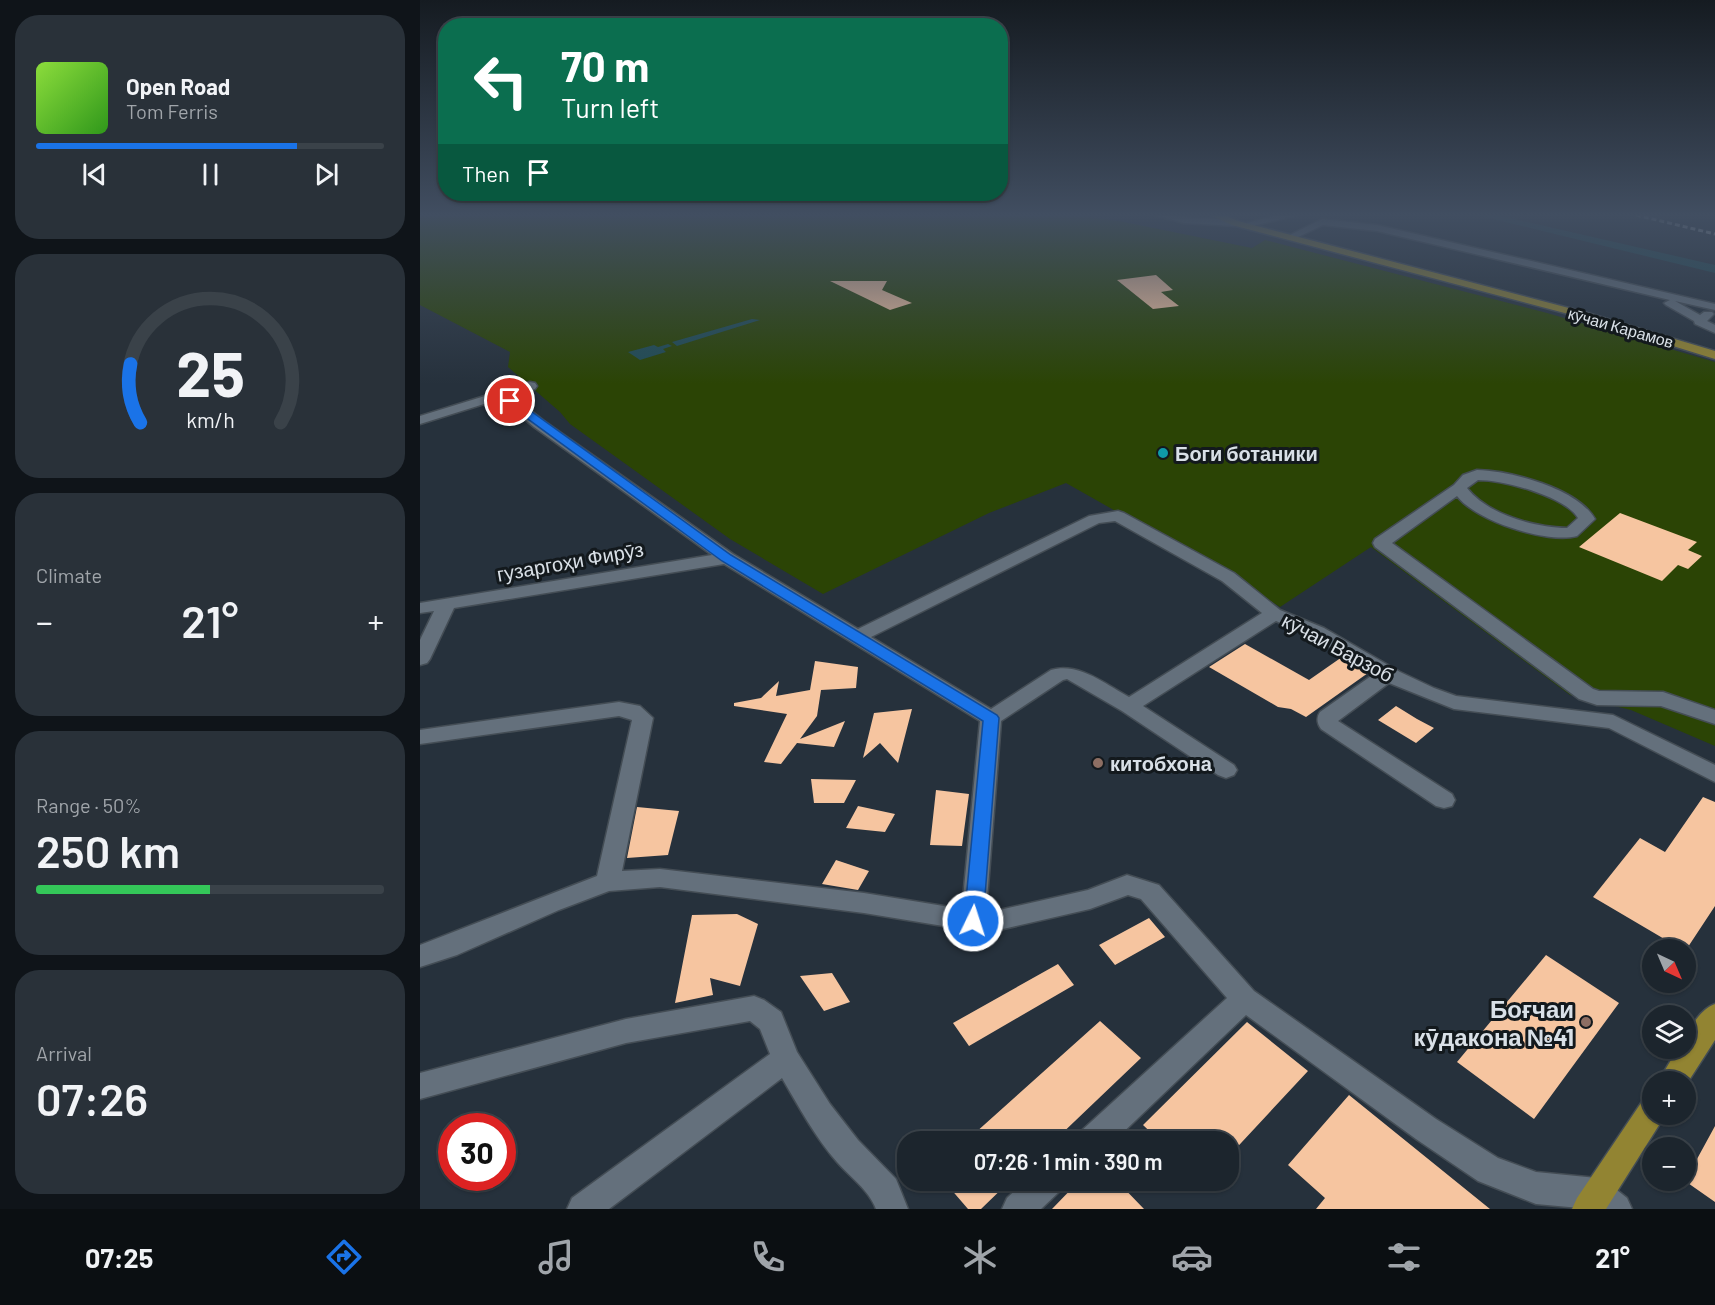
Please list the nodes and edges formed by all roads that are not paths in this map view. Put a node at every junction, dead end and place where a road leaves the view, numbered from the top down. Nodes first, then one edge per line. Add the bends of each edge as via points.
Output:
1 (1420, 271) edge
2 (1566, 271) edge
3 (1644, 290) junction
4 (1715, 309) edge
5 (1700, 319) junction
6 (1715, 328) edge
7 (1715, 355) edge
8 (530, 386) dead end
9 (503, 395) junction
10 (420, 420) edge
11 (1459, 488) junction
12 (727, 558) junction
13 (447, 604) junction
14 (420, 608) edge
15 (1274, 614) junction
16 (858, 636) junction
17 (420, 659) edge
18 (1388, 674) junction
19 (1129, 706) junction
20 (1715, 717) edge
21 (991, 718) junction
22 (420, 737) edge
23 (1226, 770) dead end
24 (1715, 774) edge
25 (1444, 800) dead end
26 (608, 882) junction
27 (973, 921) junction
28 (420, 956) edge
29 (1245, 999) junction
30 (1715, 1016) edge
31 (786, 1059) junction
32 (1679, 1071) edge
33 (420, 1086) edge
34 (1645, 1125) edge
35 (1103, 1131) edge
36 (1037, 1191) edge
37 (1600, 1204) edge
38 (584, 1209) edge
39 (892, 1209) edge
40 (1018, 1209) edge

1 - 7 main road, кӯчаи Карамов
2 - 3 street
3 - 4 street
3 - 5 street
4 - 5 street
5 - 6 street via 1699,322
8 - 9 street
9 - 10 street
9 - 12 street
11 - 11 street via 1465,479 1478,475 1510,480 1571,502 1583,510 1587,519 1571,533 1538,530 1481,508 1466,499
11 - 20 street via 1381,543 1586,694 1598,698 1663,699
12 - 13 street, гузаргоҳи Фирӯз
12 - 16 street
13 - 14 street, гузаргоҳи Фирӯз
13 - 17 street
15 - 16 street via 1228,577 1110,515
15 - 18 street, кӯчаи Варзоб via 1302,624
15 - 19 street, кӯчаи Варзоб
16 - 21 street
18 - 24 street, кӯчаи Варзоб via 1454,702 1613,722
18 - 25 street via 1327,717 1328,724
19 - 21 street via 1070,674 1058,674
19 - 23 street
21 - 27 street
22 - 26 street via 619,709 633,711 643,718
26 - 27 street via 660,878
26 - 28 street
27 - 29 street via 986,923 1090,899 1127,885 1137,886 1150,892
29 - 35 street
29 - 37 street via 1489,1170 1536,1188
30 - 32 main road
31 - 33 street via 771,1021 754,1008 626,1031
31 - 38 street
31 - 39 street via 847,1151 885,1190
34 - 37 main road
36 - 40 street

